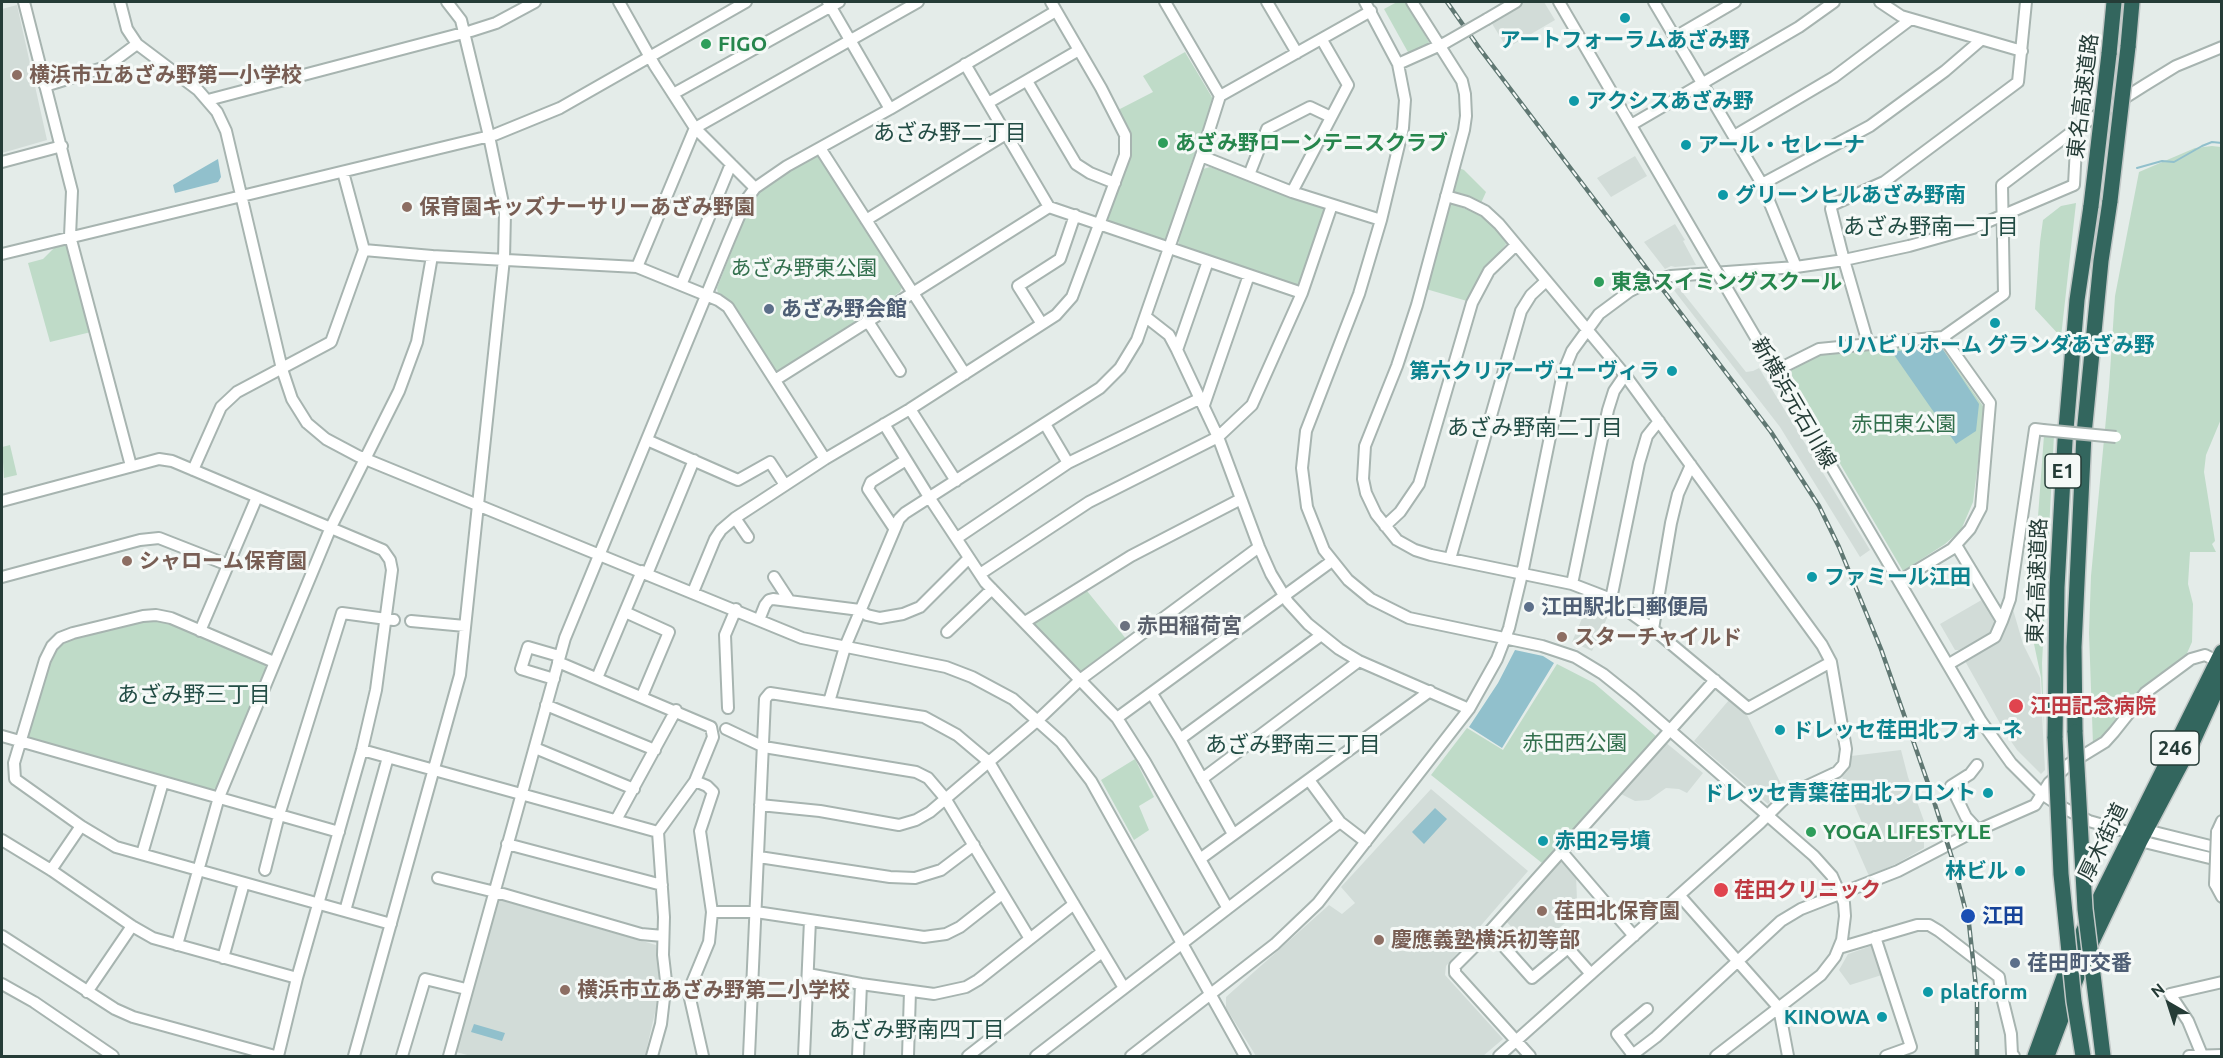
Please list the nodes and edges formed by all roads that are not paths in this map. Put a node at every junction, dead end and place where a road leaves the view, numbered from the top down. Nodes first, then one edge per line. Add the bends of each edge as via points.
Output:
1 (24, 2) edge
2 (120, 2) edge
3 (447, 2) edge
4 (535, 2) edge
5 (619, 2) edge
6 (746, 2) edge
7 (918, 2) edge
8 (1165, 2) edge
9 (1267, 2) edge
10 (1412, 2) edge
11 (1516, 2) edge
12 (1559, 2) edge
13 (1654, 2) edge
14 (1735, 2) edge
15 (1834, 2) edge
16 (1881, 2) edge
17 (2026, 2) edge
18 (2114, 2) edge
19 (2132, 2) edge
20 (832, 3) edge
21 (1054, 6) edge
22 (1368, 6) edge
23 (1500, 6) edge
24 (1911, 19) junction
25 (464, 33) junction
26 (1675, 37) junction
27 (850, 40) junction
28 (1322, 40) junction
29 (1981, 40) junction
30 (137, 44) junction
31 (1442, 45) junction
32 (2222, 47) edge
33 (1079, 50) junction
34 (2022, 51) junction
35 (1297, 53) junction
36 (650, 57) junction
37 (965, 64) junction
38 (1398, 64) junction
39 (1027, 81) junction
40 (1702, 83) junction
41 (45, 86) junction
42 (673, 94) junction
43 (1220, 96) junction
44 (208, 100) junction
45 (988, 103) junction
46 (890, 109) junction
47 (1331, 117) junction
48 (1631, 125) junction
49 (2078, 128) junction
50 (695, 129) junction
51 (1006, 134) junction
52 (489, 136) junction
53 (1734, 136) junction
54 (62, 146) junction
55 (820, 148) junction
56 (1201, 156) junction
57 (2, 162) edge
58 (731, 164) junction
59 (343, 172) junction
60 (1249, 175) junction
61 (1115, 183) junction
62 (1762, 184) junction
63 (754, 188) junction
64 (1292, 192) junction
65 (240, 196) junction
66 (1446, 196) junction
67 (1332, 205) junction
68 (1049, 207) junction
69 (1075, 215) junction
70 (2001, 216) junction
71 (866, 220) junction
72 (1381, 220) junction
73 (1100, 224) junction
74 (70, 236) junction
75 (1516, 245) junction
76 (1170, 247) junction
77 (364, 250) junction
78 (2, 254) edge
79 (432, 256) junction
80 (504, 259) junction
81 (1844, 260) junction
82 (1208, 261) junction
83 (638, 267) junction
84 (1796, 267) junction
85 (1249, 275) junction
86 (1546, 281) junction
87 (681, 285) junction
88 (913, 293) junction
89 (1302, 293) junction
90 (707, 296) junction
91 (1146, 317) junction
92 (867, 320) junction
93 (1042, 324) junction
94 (1586, 329) junction
95 (1943, 337) junction
96 (1868, 343) junction
97 (1177, 350) junction
98 (282, 369) junction
99 (900, 371) dead end
100 (1775, 371) junction
101 (965, 374) junction
102 (1625, 375) junction
103 (775, 380) junction
104 (1202, 401) junction
105 (910, 409) junction
106 (1659, 421) junction
107 (884, 424) junction
108 (1045, 424) junction
109 (1218, 437) junction
110 (2116, 437) dead end
111 (647, 440) junction
112 (365, 459) junction
113 (825, 459) junction
114 (694, 460) junction
115 (906, 460) junction
116 (1068, 463) junction
117 (1691, 465) junction
118 (131, 466) junction
119 (194, 470) junction
120 (956, 481) junction
121 (785, 485) junction
122 (257, 497) junction
123 (929, 497) junction
124 (1241, 499) junction
125 (2, 501) edge
126 (479, 505) junction
127 (735, 518) junction
128 (1385, 526) junction
129 (331, 527) junction
130 (894, 528) junction
131 (748, 537) dead end
132 (957, 538) junction
133 (1956, 545) junction
134 (1259, 547) junction
135 (600, 555) junction
136 (969, 558) junction
137 (1450, 559) junction
138 (1332, 561) junction
139 (228, 566) junction
140 (645, 573) junction
141 (980, 574) junction
142 (1522, 574) junction
143 (2, 577) edge
144 (774, 577) dead end
145 (1899, 581) junction
146 (1572, 584) junction
147 (992, 589) junction
148 (693, 592) junction
149 (1284, 596) junction
150 (1611, 599) junction
151 (789, 600) junction
152 (736, 609) junction
153 (860, 610) junction
154 (625, 612) junction
155 (390, 619) junction
156 (759, 620) junction
157 (411, 621) dead end
158 (2002, 621) junction
159 (1025, 622) junction
160 (465, 626) junction
161 (1653, 629) junction
162 (200, 631) junction
163 (947, 632) dead end
164 (1320, 636) junction
165 (1505, 639) junction
166 (845, 647) junction
167 (2220, 656) edge
168 (558, 659) junction
169 (1359, 661) junction
170 (274, 662) junction
171 (1831, 662) junction
172 (1949, 664) junction
173 (2222, 677) edge
174 (597, 678) junction
175 (554, 679) junction
176 (1081, 679) junction
177 (1714, 680) junction
178 (1430, 691) junction
179 (1152, 694) junction
180 (642, 696) junction
181 (829, 702) junction
182 (546, 705) junction
183 (728, 708) dead end
184 (1469, 709) junction
185 (676, 710) junction
186 (1117, 718) junction
187 (1038, 720) junction
188 (726, 729) dead end
189 (1669, 731) junction
190 (2, 736) edge
191 (1180, 739) junction
192 (21, 741) junction
193 (764, 747) junction
194 (535, 748) junction
195 (362, 750) junction
196 (655, 750) junction
197 (388, 757) junction
198 (989, 762) junction
199 (1977, 765) dead end
200 (434, 771) junction
201 (1202, 778) junction
202 (1309, 780) junction
203 (695, 781) junction
204 (163, 782) junction
205 (634, 789) junction
206 (2042, 794) junction
207 (521, 795) junction
208 (219, 797) junction
209 (945, 798) junction
210 (760, 805) junction
211 (279, 814) junction
212 (1768, 817) junction
213 (616, 820) junction
214 (1340, 822) junction
215 (81, 826) junction
216 (2219, 827) edge
217 (1978, 830) junction
218 (339, 832) junction
219 (658, 832) junction
220 (1233, 834) junction
221 (2139, 835) junction
222 (2, 840) edge
223 (1366, 843) junction
224 (507, 844) junction
225 (975, 845) junction
226 (2222, 849) edge
227 (1562, 852) junction
228 (142, 855) junction
229 (759, 857) junction
230 (1200, 859) junction
231 (2222, 861) edge
232 (51, 870) junction
233 (265, 870) dead end
234 (198, 871) junction
235 (438, 878) dead end
236 (244, 883) junction
237 (662, 885) junction
238 (495, 893) junction
239 (1002, 894) junction
240 (1841, 895) junction
241 (1680, 896) junction
242 (2222, 897) edge
243 (318, 904) junction
244 (1074, 904) junction
245 (1227, 907) junction
246 (345, 911) junction
247 (712, 912) junction
248 (756, 912) junction
249 (810, 920) junction
250 (391, 924) junction
251 (132, 926) junction
252 (1490, 931) junction
253 (2, 936) edge
254 (663, 936) junction
255 (1634, 936) junction
256 (1875, 937) junction
257 (1030, 939) junction
258 (1182, 944) junction
259 (177, 945) junction
260 (1839, 948) junction
261 (1102, 952) junction
262 (223, 958) junction
263 (1738, 960) junction
264 (808, 974) junction
265 (1591, 974) junction
266 (297, 978) junction
267 (2222, 982) edge
268 (861, 984) junction
269 (3, 985) edge
270 (1124, 988) junction
271 (466, 989) junction
272 (910, 991) junction
273 (87, 992) junction
274 (1210, 995) junction
275 (2, 997) edge
276 (1779, 1008) junction
277 (1647, 1009) dead end
278 (1517, 1041) junction
279 (1241, 1055) edge
280 (2202, 1055) edge
281 (2222, 1055) edge
282 (113, 1056) edge
283 (277, 1056) edge
284 (354, 1056) edge
285 (402, 1056) edge
286 (451, 1056) edge
287 (652, 1056) edge
288 (703, 1056) edge
289 (749, 1056) edge
290 (804, 1056) edge
291 (858, 1056) edge
292 (908, 1056) edge
293 (968, 1056) edge
294 (1036, 1056) edge
295 (1131, 1056) edge
296 (1499, 1056) edge
297 (1530, 1056) edge
298 (1632, 1056) edge
299 (1716, 1056) edge
300 (1788, 1056) edge
301 (1886, 1056) edge
302 (2014, 1056) edge
303 (2035, 1056) edge
304 (2047, 1056) edge
305 (2083, 1056) edge
306 (2103, 1056) edge
307 (2189, 1056) edge

1 - 41 street
2 - 30 street via 127,29
3 - 25 street via 461,20
4 - 25 street via 496,23
5 - 36 street
6 - 36 street
7 - 27 street
8 - 43 street
9 - 35 street
10 - 31 street
11 - 23 street
12 - 48 street, 新横浜元石川線
13 - 26 street
14 - 26 street
15 - 40 street via 1799,27
16 - 24 street
17 - 34 street
18 - 305 highway, 東名高速道路 / E1, bridge via 2077,300 2056,587 2055,738 2061,874
19 - 306 highway, 東名高速道路 / E1, bridge via 2084,434 2074,636 2085,909
20 - 27 street
20 - 42 street
21 - 33 street
21 - 37 street
22 - 28 street
22 - 38 street
23 - 31 street, bridge via 1487,19
24 - 29 street
24 - 53 street via 1834,77
25 - 44 street
25 - 52 street
26 - 40 street
27 - 46 street
27 - 50 street
28 - 35 street
28 - 47 street via 1348,85
29 - 34 street
29 - 62 street via 1870,126
30 - 41 street via 106,67
30 - 44 street
31 - 38 street
31 - 66 street via 1462,81 1466,116
32 - 49 street via 2176,66
33 - 39 street
33 - 61 street via 1125,135 1125,155
34 - 81 street via 2018,82 1884,182 1832,205
35 - 43 street
36 - 42 street
36 - 52 street via 560,108
37 - 45 street
37 - 46 street
38 - 72 street via 1405,100 1403,128
39 - 45 street
39 - 61 street via 1076,164
40 - 48 street
40 - 53 street
41 - 54 street
42 - 50 street
43 - 56 street
44 - 65 street via 225,131
45 - 51 street
46 - 55 street
47 - 60 street via 1310,107 1267,129
47 - 64 street
48 - 100 street, 新横浜元石川線, bridge
49 - 70 street via 2002,185
49 - 70 street via 2074,185
50 - 58 street
50 - 83 street
51 - 68 street
51 - 71 street
52 - 59 street
52 - 80 street via 505,213
53 - 62 street
54 - 57 street
54 - 74 street via 72,190
55 - 63 street
55 - 71 street
56 - 60 street
56 - 76 street
58 - 63 street
58 - 87 street
59 - 65 street
59 - 77 street
60 - 64 street
61 - 73 street
62 - 84 street
63 - 90 street
64 - 67 street
65 - 74 street
65 - 98 street
66 - 75 street via 1485,211
66 - 128 street via 1414,316 1365,446 1362,467 1366,493
67 - 72 street
67 - 89 street
68 - 69 street
68 - 88 street
69 - 73 street
69 - 93 street via 1060,259 1018,286
70 - 81 street via 1909,246
70 - 95 street via 2004,294
71 - 88 street
72 - 138 street via 1359,294 1305,436 1302,468 1306,507
73 - 76 street
73 - 93 street via 1072,297
74 - 78 street
74 - 118 street
75 - 86 street
75 - 128 street via 1489,271 1472,303 1419,484
76 - 82 street
76 - 91 street
77 - 79 street
77 - 98 street via 331,342
79 - 80 street
79 - 112 street via 417,342 399,392
80 - 83 street
80 - 126 street
81 - 84 street
81 - 96 street
82 - 85 street
82 - 97 street
83 - 87 street
84 - 94 street via 1684,274 1658,280 1617,300
85 - 89 street
85 - 104 street
86 - 94 street
86 - 137 street via 1521,311
87 - 90 street
88 - 92 street
88 - 101 street
89 - 109 street via 1255,402
90 - 103 street via 728,307
90 - 111 street
91 - 97 street via 1170,335
91 - 108 street via 1131,352 1109,380
92 - 99 street
92 - 103 street
93 - 101 street
94 - 102 street
94 - 142 street via 1563,373
95 - 96 street
95 - 133 street via 1990,403 1981,508
96 - 100 street via 1819,349
97 - 104 street
98 - 112 street via 292,399 307,423 326,439
98 - 119 street via 237,392 221,407
100 - 145 street, 新横浜元石川線
101 - 105 street
102 - 106 street
102 - 146 street via 1608,410
103 - 113 street
104 - 109 street
104 - 116 street
105 - 107 street
105 - 120 street
106 - 117 street
106 - 150 street via 1647,436 1639,462
107 - 113 street
107 - 115 street
108 - 116 street
108 - 120 street
109 - 124 street
109 - 141 street via 1089,502
110 - 158 street, bridge via 2035,429 2010,599
111 - 114 street
111 - 135 street
112 - 126 street
112 - 129 street
113 - 121 street
114 - 121 street via 738,480 770,462
114 - 140 street
115 - 123 street
115 - 130 street via 871,482 868,489
116 - 132 street
117 - 161 street via 1671,523
117 - 171 street
118 - 119 street via 159,459
118 - 125 street
119 - 122 street
120 - 123 street
121 - 127 street
122 - 129 street
122 - 139 street
123 - 130 street via 902,515
123 - 132 street
124 - 134 street
124 - 159 street via 1131,556
126 - 135 street
126 - 160 street
127 - 131 street
127 - 148 street via 720,530
128 - 137 street via 1397,540 1415,550
129 - 155 street via 383,550 390,560
129 - 170 street
130 - 153 street
132 - 136 street
133 - 145 street
133 - 158 street
134 - 149 street
134 - 176 street
135 - 140 street
135 - 168 street
136 - 141 street
136 - 153 street via 920,607 880,618
137 - 142 street
138 - 149 street
138 - 165 street via 1356,588 1388,609 1418,621
139 - 143 street via 159,538
139 - 162 street
140 - 148 street
140 - 154 street
141 - 147 street
142 - 146 street
142 - 165 street
144 - 151 street
145 - 172 street, 新横浜元石川線
146 - 150 street
147 - 159 street
147 - 163 street
148 - 152 street
149 - 164 street
149 - 179 street
150 - 161 street
151 - 153 street
151 - 156 street via 769,600
152 - 156 street
152 - 183 street via 725,635
153 - 166 street
154 - 174 street
154 - 180 street via 669,632
155 - 195 street
155 - 211 street via 342,613
156 - 166 street via 802,638
157 - 160 street
158 - 172 street via 1995,637
159 - 176 street
160 - 200 street via 460,675
161 - 177 street
162 - 170 street
162 - 192 street via 171,618 143,616 60,638 45,660
164 - 169 street
164 - 191 street
165 - 184 street
165 - 189 street via 1575,657 1603,674
166 - 181 street
166 - 187 street via 946,667 1013,699
167 - 206 street via 2199,656 2181,665 2145,693 2105,742 2069,764
167 - 221 highway, 厚木街道 / 246
168 - 174 street
168 - 175 street
168 - 175 street via 528,647 521,669
169 - 178 street
169 - 201 street
170 - 208 street
171 - 177 street via 1748,708
171 - 212 street via 1846,749 1844,764 1837,772 1792,793
172 - 206 street, 新横浜元石川線 via 1999,748
173 - 221 highway, 厚木街道 / 246 via 2193,741
174 - 180 street
175 - 182 street
176 - 186 street
176 - 187 street
177 - 189 street
178 - 184 street
178 - 202 street
179 - 186 street
179 - 191 street
180 - 185 street
181 - 193 street via 770,693 765,699
181 - 198 street via 924,717 957,735
182 - 194 street
182 - 196 street
184 - 223 street
185 - 196 street
185 - 203 street via 711,727 713,737
186 - 230 street
187 - 198 street
187 - 258 street via 1091,781
188 - 193 street
189 - 212 street
189 - 227 street
190 - 192 street
191 - 201 street
192 - 204 street
192 - 215 street via 14,764 15,778
193 - 209 street via 916,772 928,778
193 - 210 street
194 - 205 street
194 - 207 street
195 - 197 street
195 - 218 street
196 - 205 street
197 - 200 street
197 - 246 street
198 - 209 street
198 - 244 street
199 - 217 street via 1951,786 1966,817
200 - 207 street
200 - 250 street
201 - 220 street
202 - 214 street
202 - 220 street
203 - 219 street
203 - 247 street via 713,792 700,831
204 - 208 street
204 - 228 street
205 - 213 street
206 - 217 street via 2028,810
206 - 221 street, 新横浜元石川線 via 2089,821
207 - 213 street
207 - 224 street
208 - 211 street
208 - 234 street
209 - 210 street via 930,812 899,825 820,810
209 - 225 street
210 - 229 street
211 - 218 street
211 - 233 street
212 - 240 street via 1827,869
212 - 241 street
213 - 219 street
214 - 223 street
214 - 245 street
215 - 228 street via 116,847
215 - 232 street
216 - 242 street, bridge via 2215,884
217 - 240 street
218 - 243 street
219 - 237 street
220 - 230 street
221 - 226 street
221 - 231 street
221 - 303 highway, 厚木街道 / 246 via 2073,952
221 - 304 highway, 厚木街道 / 246 via 2084,958
222 - 232 street
223 - 274 street via 1298,923
224 - 237 street
224 - 238 street
225 - 229 street via 940,870 915,878
225 - 239 street
227 - 252 street
227 - 255 street
228 - 234 street
229 - 248 street
230 - 245 street
232 - 251 street
234 - 236 street
234 - 259 street
235 - 238 street
236 - 243 street
236 - 262 street
237 - 254 street
238 - 254 street via 641,934
238 - 271 street
239 - 249 street via 960,927 924,937
239 - 257 street
240 - 260 street via 1845,916
240 - 263 street via 1801,909 1781,921
241 - 255 street
241 - 263 street
243 - 246 street
243 - 266 street
244 - 257 street
244 - 261 street
245 - 258 street
246 - 250 street
247 - 248 street
247 - 288 street via 709,942 689,994
248 - 249 street
248 - 289 street
249 - 264 street
250 - 284 street
251 - 259 street
251 - 273 street
252 - 265 street via 1532,978 1568,948
252 - 278 street via 1455,966 1455,973
253 - 273 street
254 - 287 street via 666,981
255 - 265 street
256 - 260 street
256 - 301 street via 1911,1047
256 - 302 street via 1906,927 1929,925 1999,977
257 - 272 street via 966,987 934,994
258 - 270 street
258 - 274 street
259 - 262 street
260 - 276 street via 1821,975
261 - 270 street
261 - 293 street
262 - 266 street
263 - 276 street
263 - 298 street
264 - 268 street
264 - 290 street
265 - 278 street
266 - 283 street
267 - 280 street via 2170,994
268 - 272 street
268 - 291 street
269 - 275 street
269 - 282 street
270 - 294 street
271 - 285 street via 425,979
271 - 286 street
272 - 292 street
273 - 283 street via 133,1017
274 - 279 street
274 - 295 street
276 - 299 street
276 - 300 street
277 - 298 street via 1617,1034
278 - 296 street
278 - 297 street
280 - 281 street
280 - 307 street

